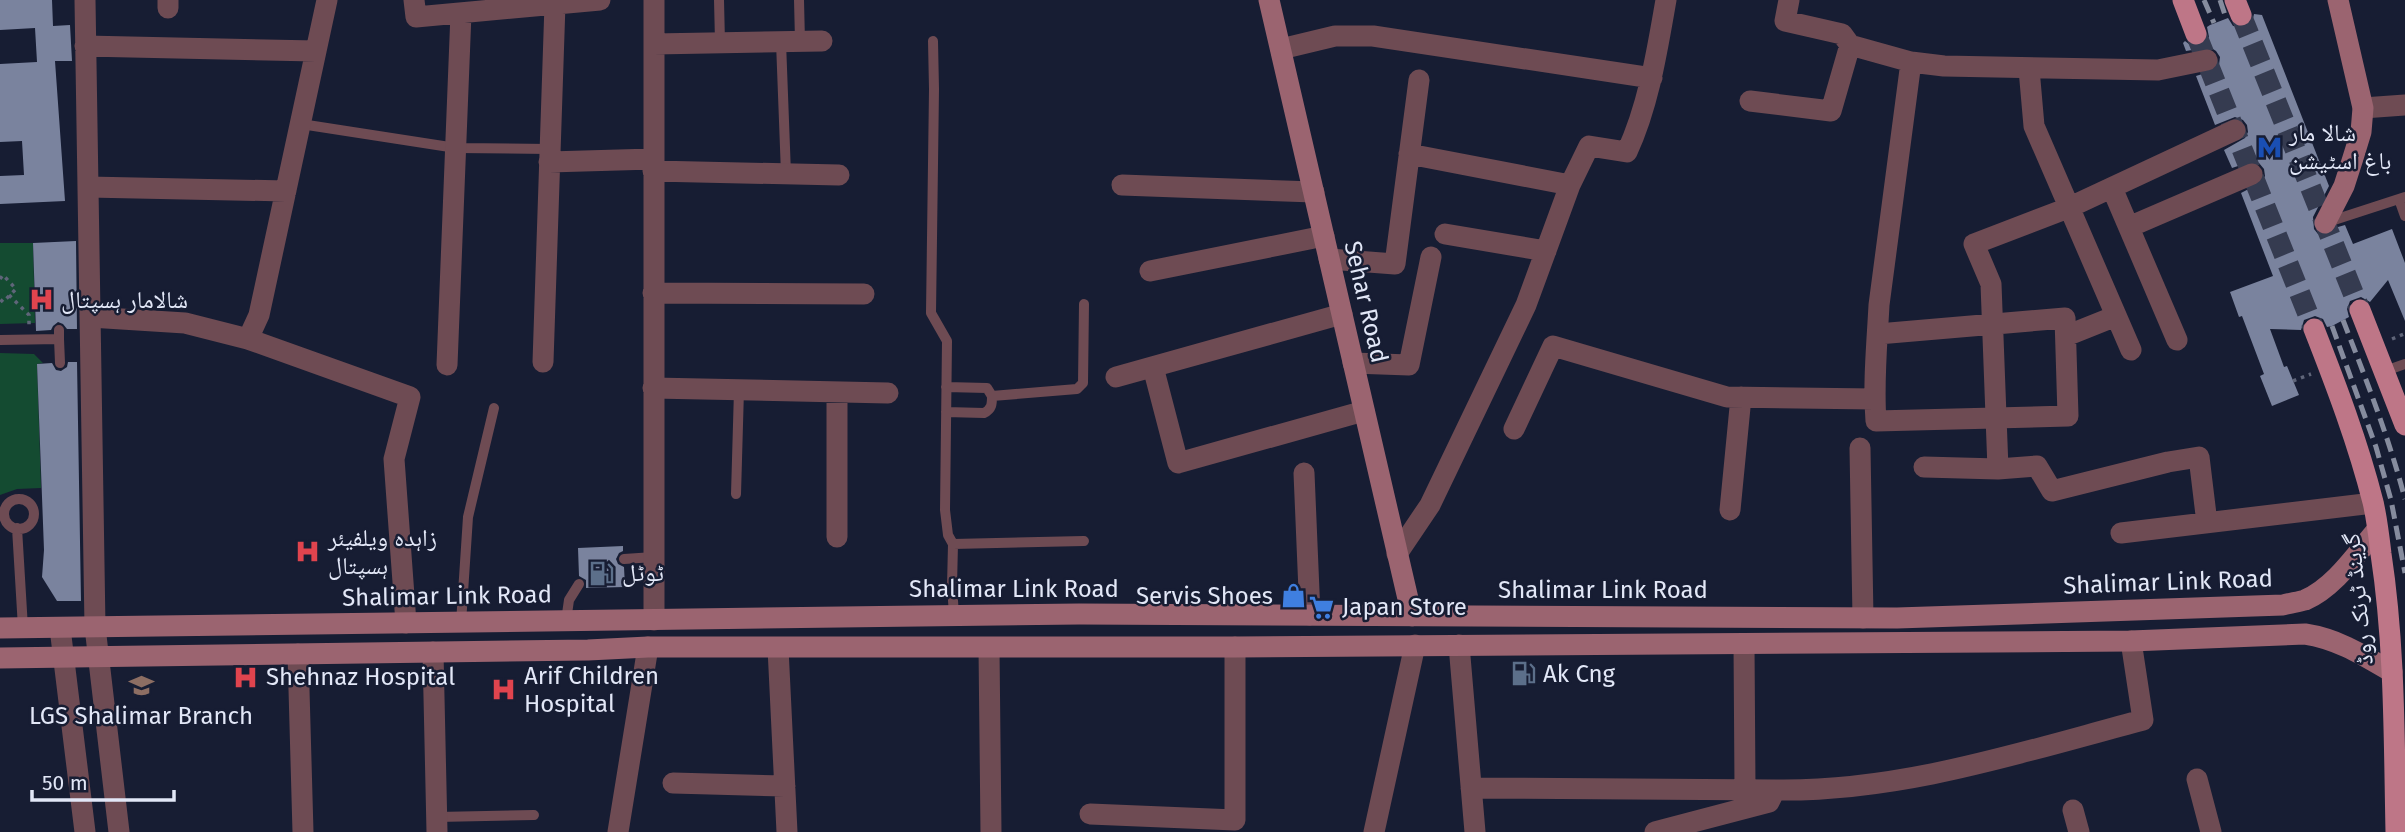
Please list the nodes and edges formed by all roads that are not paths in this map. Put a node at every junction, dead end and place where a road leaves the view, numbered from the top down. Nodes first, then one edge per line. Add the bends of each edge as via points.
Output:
1 (85, 0) edge
2 (327, 0) edge
3 (414, 0) edge
4 (654, 0) edge
5 (719, 0) edge
6 (799, 0) edge
7 (1269, 0) edge
8 (1666, 0) edge
9 (1789, 0) edge
10 (2183, 0) edge
11 (2338, 0) edge
12 (589, 1) edge
13 (555, 4) junction
14 (461, 13) junction
15 (2196, 34) tunnel mouth
16 (790, 41) junction
17 (821, 41) dead end
18 (933, 41) dead end
19 (720, 42) junction
20 (654, 44) junction
21 (1850, 45) junction
22 (85, 46) junction
23 (1281, 49) junction
24 (316, 51) junction
25 (2207, 60) dead end
26 (1912, 62) junction
27 (2029, 69) junction
28 (1652, 78) junction
29 (1419, 80) dead end
30 (1750, 102) dead end
31 (2405, 105) edge
32 (2363, 108) junction
33 (301, 124) junction
34 (2235, 130) dead end
35 (456, 148) junction
36 (1409, 154) junction
37 (550, 155) junction
38 (653, 165) junction
39 (786, 174) junction
40 (2252, 174) dead end
41 (839, 175) dead end
42 (1122, 185) dead end
43 (1570, 185) junction
44 (88, 187) junction
45 (2112, 188) junction
46 (286, 191) junction
47 (1314, 192) junction
48 (2402, 197) edge
49 (2068, 208) junction
50 (2405, 216) edge
51 (2325, 223) joint
52 (2129, 227) junction
53 (1445, 234) dead end
54 (1324, 236) junction
55 (1546, 251) junction
56 (1431, 257) dead end
57 (1329, 259) junction
58 (1150, 271) dead end
59 (653, 293) junction
60 (864, 295) dead end
61 (1084, 304) dead end
62 (2360, 310) tunnel mouth
63 (1342, 314) junction
64 (2116, 316) junction
65 (90, 317) junction
66 (1993, 324) junction
67 (2314, 329) tunnel mouth
68 (1878, 334) junction
69 (2066, 335) junction
70 (0, 340) edge
71 (248, 340) junction
72 (2177, 340) dead end
73 (2131, 350) dead end
74 (543, 362) dead end
75 (60, 363) dead end
76 (1353, 363) junction
77 (447, 365) dead end
78 (1153, 367) junction
79 (2395, 368) edge
80 (1116, 377) dead end
81 (946, 387) junction
82 (653, 388) junction
83 (739, 390) junction
84 (837, 392) junction
85 (888, 393) dead end
86 (2400, 393) edge
87 (992, 396) junction
88 (1741, 397) junction
89 (1874, 399) junction
90 (494, 408) dead end
91 (1364, 411) junction
92 (946, 412) junction
93 (1995, 418) junction
94 (2405, 425) edge
95 (1514, 429) dead end
96 (1860, 448) dead end
97 (1924, 467) dead end
98 (1998, 469) junction
99 (1304, 473) dead end
100 (736, 494) dead end
101 (2373, 503) junction
102 (1730, 510) dead end
103 (2207, 523) junction
104 (8, 525) edge
105 (2378, 530) junction
106 (2121, 533) dead end
107 (837, 537) dead end
108 (1084, 541) dead end
109 (953, 544) junction
110 (1397, 554) junction
111 (654, 557) junction
112 (624, 559) dead end
113 (579, 584) dead end
114 (1079, 614) junction
115 (954, 615) junction
116 (1310, 615) junction
117 (1412, 615) junction
118 (1796, 617) junction
119 (1863, 618) junction
120 (654, 620) junction
121 (566, 621) junction
122 (406, 623) junction
123 (461, 623) junction
124 (95, 627) junction
125 (0, 628) edge
126 (23, 628) junction
127 (60, 628) junction
128 (2131, 641) junction
129 (1795, 642) junction
130 (1744, 644) junction
131 (1415, 645) junction
132 (1460, 645) junction
133 (648, 647) junction
134 (1235, 647) junction
135 (778, 648) junction
136 (989, 648) junction
137 (1080, 648) junction
138 (433, 652) junction
139 (298, 654) junction
140 (0, 658) edge
141 (62, 658) junction
142 (98, 658) junction
143 (2392, 672) junction
144 (2197, 779) dead end
145 (673, 783) dead end
146 (785, 786) junction
147 (1471, 788) junction
148 (1745, 788) junction
149 (1775, 790) junction
150 (2073, 810) dead end
151 (1090, 814) dead end
152 (534, 815) dead end
153 (437, 824) edge
154 (1145, 824) edge
155 (85, 832) edge
156 (119, 832) edge
157 (303, 832) edge
158 (618, 832) edge
159 (788, 832) edge
160 (991, 832) edge
161 (1374, 832) edge
162 (1475, 832) edge
163 (1655, 832) edge
164 (2079, 832) edge
165 (2211, 832) edge
166 (2396, 832) edge

1 - 22 street
2 - 24 street
3 - 14 street via 416,17
4 - 20 street
5 - 19 lane
6 - 16 lane
7 - 23 main road, Sehar Road
8 - 28 street
9 - 21 street via 1785,21 1842,34
10 - 15 main road
11 - 32 main road
12 - 13 street
13 - 14 street
13 - 37 street
14 - 35 street
16 - 17 street
16 - 19 street
16 - 39 lane
18 - 81 lane via 930,313 947,341
19 - 20 street
20 - 38 street
21 - 26 street
21 - 30 street via 1831,111
22 - 24 street
22 - 44 street
23 - 28 street via 1335,36 1373,36
23 - 47 main road, Sehar Road
24 - 33 street
25 - 27 street via 2158,70
26 - 27 street
26 - 68 street
27 - 49 street via 2034,126
28 - 43 street via 1628,152 1589,146
29 - 36 street
31 - 32 street
32 - 51 main road via 2361,132 2344,186
33 - 35 lane
33 - 46 street
34 - 45 street
35 - 37 lane
35 - 77 street
36 - 43 street
36 - 57 street via 1395,264
37 - 38 street
37 - 74 street
38 - 39 street
38 - 59 street
39 - 41 street
40 - 52 street
42 - 47 street
43 - 55 street
44 - 46 street
44 - 65 street
45 - 49 street
45 - 52 street
46 - 71 street via 259,315
47 - 54 main road, Sehar Road
48 - 50 lane
48 - 51 lane
49 - 64 street
49 - 66 street via 1974,244 1991,284
52 - 72 street
53 - 55 street
54 - 57 main road, Sehar Road
54 - 58 street
55 - 110 street via 1526,305 1430,505
56 - 76 street via 1409,365
57 - 63 main road, Sehar Road
59 - 60 street
59 - 82 street
61 - 87 lane via 1083,383 1068,391
62 - 79 main road
63 - 76 main road, Sehar Road
63 - 78 street
64 - 69 street
64 - 73 street
65 - 71 street via 185,323
65 - 124 street
66 - 68 street
66 - 69 street via 2065,318
66 - 93 street
67 - 101 main road, گرینڈ ٹرنک روڈ
68 - 89 street
69 - 93 street via 2068,415
70 - 75 lane via 59,334
71 - 122 street via 410,397 394,459
76 - 91 main road, Sehar Road
78 - 80 street
78 - 91 street via 1178,463
79 - 86 main road
81 - 87 lane via 987,388
81 - 92 lane
82 - 83 street
82 - 111 street
83 - 84 street
83 - 100 lane
84 - 85 street
84 - 107 street
86 - 94 main road
87 - 92 lane via 992,405 984,413
88 - 89 street
88 - 95 street via 1727,397 1553,346
88 - 102 street
89 - 93 street via 1877,421
90 - 123 lane via 468,517
91 - 110 main road, Sehar Road
92 - 109 lane via 945,510
93 - 98 street
96 - 119 street
97 - 98 street
98 - 103 street via 2037,466 2052,491 2199,457
99 - 116 street
101 - 103 street
101 - 105 main road, گرینڈ ٹرنک روڈ
103 - 106 street
104 - 104 lane via 25,527 38,513 16,499 4,510
104 - 126 lane
105 - 119 main road, Shalimar Link Road via 2318,592 2283,604
105 - 143 main road, گرینڈ ٹرنک روڈ
108 - 109 lane
109 - 115 lane
110 - 117 main road, Sehar Road
111 - 112 lane
111 - 120 street
113 - 121 lane via 569,600
114 - 115 main road, Shalimar Link Road
114 - 116 main road, Shalimar Link Road
114 - 137 main road
115 - 120 main road, Shalimar Link Road
116 - 117 main road, Shalimar Link Road
117 - 118 main road, Shalimar Link Road
118 - 119 main road, Shalimar Link Road
118 - 129 main road
120 - 121 main road, Shalimar Link Road
121 - 123 main road, Shalimar Link Road
122 - 123 main road, Shalimar Link Road
122 - 124 main road, Shalimar Link Road
124 - 127 main road, Shalimar Link Road
124 - 142 street
125 - 126 main road, Shalimar Link Road
126 - 127 main road, Shalimar Link Road
127 - 141 street
128 - 129 main road
128 - 143 main road via 2305,634 2347,645
128 - 149 street via 2143,720 1940,774 1818,791
129 - 130 main road
130 - 132 main road
130 - 148 street
131 - 132 main road
131 - 134 main road
131 - 161 street
132 - 147 street
133 - 135 main road
133 - 138 main road
133 - 158 street
134 - 137 main road
134 - 154 street via 1235,820
135 - 136 main road
135 - 146 street
136 - 137 main road
136 - 160 street
138 - 139 main road
138 - 153 street
139 - 142 main road
139 - 157 street
140 - 141 main road
141 - 142 main road
141 - 155 street
142 - 156 street
143 - 166 main road, گرینڈ ٹرنک روڈ
144 - 165 street
145 - 146 street
146 - 159 street
147 - 148 street
147 - 162 street
148 - 149 street
149 - 163 street via 1769,802
150 - 164 street
151 - 154 street
152 - 153 lane

